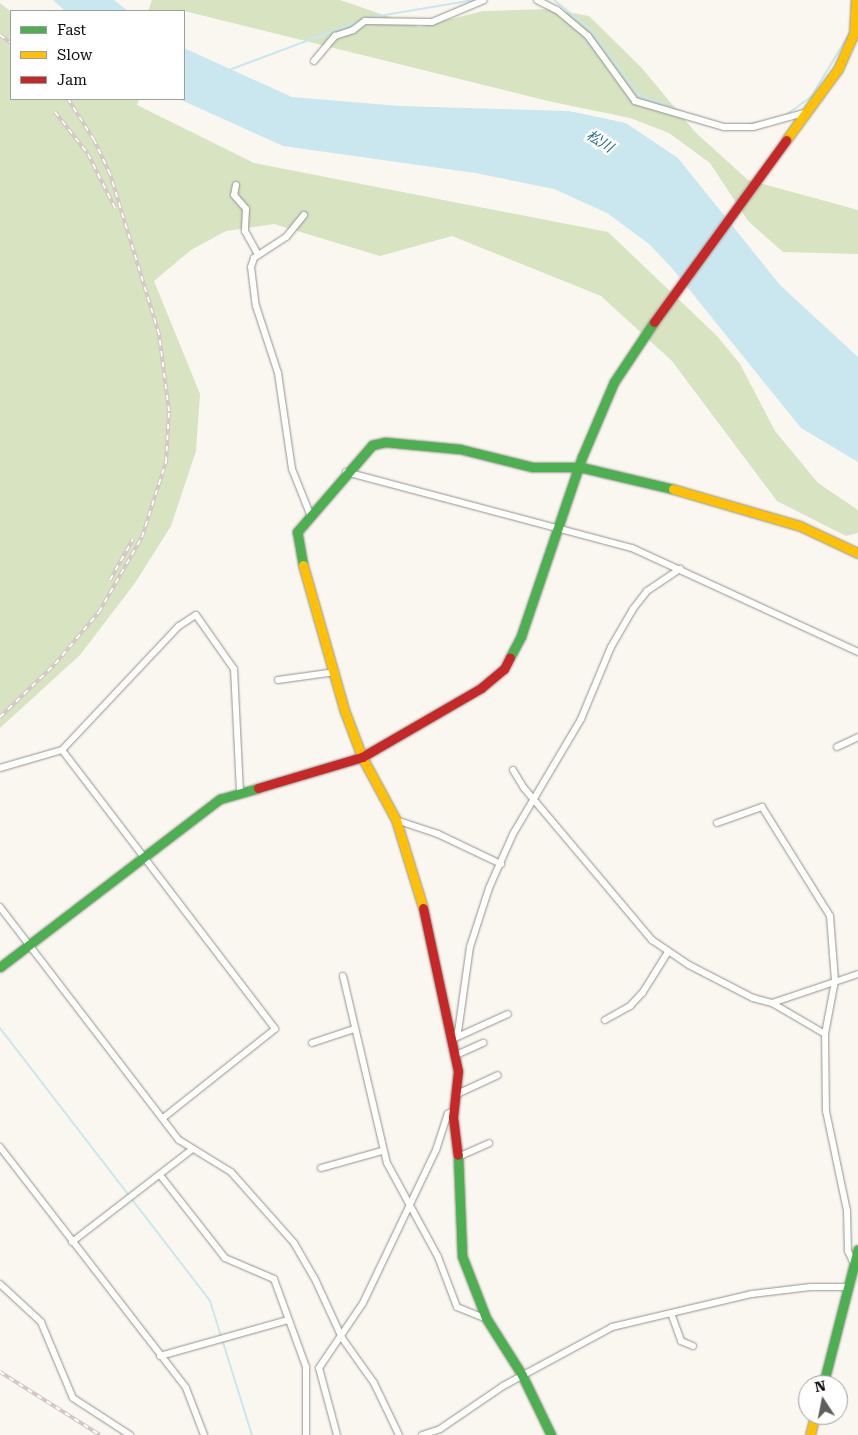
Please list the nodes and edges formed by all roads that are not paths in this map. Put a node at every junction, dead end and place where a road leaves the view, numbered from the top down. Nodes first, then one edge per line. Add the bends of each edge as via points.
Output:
1 (484, 0) edge
2 (537, 0) edge
3 (856, 0) edge
4 (856, 33) edge
5 (314, 61) dead end
6 (807, 112) junction
7 (236, 185) dead end
8 (304, 214) dead end
9 (258, 254) junction
10 (579, 467) junction
11 (346, 472) junction
12 (310, 514) junction
13 (557, 529) junction
14 (858, 553) edge
15 (680, 569) junction
16 (858, 652) edge
17 (335, 672) junction
18 (278, 680) dead end
19 (858, 737) edge
20 (837, 747) dead end
21 (62, 750) junction
22 (362, 757) junction
23 (0, 768) edge
24 (513, 770) dead end
25 (240, 791) junction
26 (536, 800) junction
27 (396, 820) junction
28 (717, 823) dead end
29 (145, 857) junction
30 (500, 864) junction
31 (0, 908) edge
32 (29, 945) junction
33 (668, 952) junction
34 (0, 967) edge
35 (858, 974) edge
36 (342, 976) dead end
37 (835, 981) junction
38 (772, 1003) junction
39 (508, 1014) dead end
40 (605, 1020) dead end
41 (354, 1029) junction
42 (825, 1034) junction
43 (453, 1039) junction
44 (312, 1043) dead end
45 (483, 1043) dead end
46 (456, 1056) junction
47 (498, 1075) dead end
48 (455, 1095) junction
49 (453, 1111) junction
50 (163, 1118) junction
51 (489, 1143) dead end
52 (0, 1148) edge
53 (191, 1150) junction
54 (382, 1151) junction
55 (458, 1157) junction
56 (321, 1168) dead end
57 (160, 1175) junction
58 (409, 1202) junction
59 (72, 1242) junction
60 (858, 1249) edge
61 (854, 1264) junction
62 (0, 1284) edge
63 (853, 1288) edge
64 (671, 1313) junction
65 (487, 1319) junction
66 (288, 1320) junction
67 (342, 1339) junction
68 (693, 1346) dead end
69 (160, 1356) junction
70 (306, 1369) junction
71 (319, 1371) junction
72 (522, 1375) junction
73 (826, 1375) edge
74 (442, 1432) edge
75 (130, 1435) edge
76 (204, 1435) edge
77 (306, 1435) edge
78 (337, 1435) edge
79 (399, 1435) edge
80 (422, 1435) edge
81 (551, 1435) edge

1 - 5 street via 432,22 365,21 353,30 334,36
2 - 6 street via 557,10 588,36 635,101 724,127 753,127
3 - 4 street
4 - 6 street via 838,69
6 - 10 street via 636,346 614,382
7 - 9 street via 234,195 246,208 246,232
8 - 9 street via 286,238
9 - 12 street via 251,267 254,299 276,366 294,479
10 - 11 street via 533,467 460,449 377,442
10 - 13 street
10 - 14 street via 676,489 739,511 800,526
11 - 12 street
11 - 13 street
12 - 17 street via 299,528 296,540
13 - 15 street via 632,548
13 - 22 street via 520,636 504,669 480,688
15 - 16 street
15 - 26 street via 648,591 633,608 610,647 581,719
17 - 18 street
17 - 22 street via 345,712
19 - 20 street
21 - 23 street
21 - 25 street via 179,626 196,615 234,669
21 - 29 street
22 - 25 street
22 - 27 street
24 - 26 street
25 - 29 street via 205,809
26 - 30 street
26 - 33 street via 607,889 652,940
27 - 30 street via 438,834
27 - 43 street via 424,902
28 - 37 street via 756,807 766,812 830,916
29 - 32 street
29 - 50 street via 275,1030
30 - 43 street via 470,947
31 - 32 street
32 - 34 street
32 - 50 street
33 - 38 street via 753,998
33 - 40 street via 644,992 630,1006
35 - 37 street
36 - 41 street
37 - 38 street
37 - 42 street
38 - 42 street
39 - 43 street
41 - 44 street
41 - 54 street
42 - 61 street via 826,1111 847,1211 848,1251
43 - 46 street
45 - 46 street
46 - 48 street
47 - 48 street
48 - 49 street
49 - 55 street
49 - 58 street via 448,1114 436,1150
50 - 53 street
51 - 55 street
52 - 59 street
53 - 57 street
53 - 67 street via 231,1172 294,1243
54 - 56 street
54 - 58 street
55 - 65 street via 460,1250
57 - 59 street
57 - 66 street via 225,1258 273,1278
58 - 65 street via 438,1258 458,1307
58 - 67 street via 372,1284
59 - 69 street
60 - 61 street
61 - 63 street
62 - 75 street via 41,1322 73,1398
63 - 64 street via 788,1289
63 - 73 street
64 - 68 street via 681,1341
64 - 72 street via 599,1331
65 - 72 street
66 - 69 street
66 - 70 street
67 - 71 street
67 - 79 street via 374,1383
69 - 76 street via 191,1396
70 - 71 street
70 - 77 street
71 - 78 street
72 - 74 street
72 - 81 street
74 - 80 street

